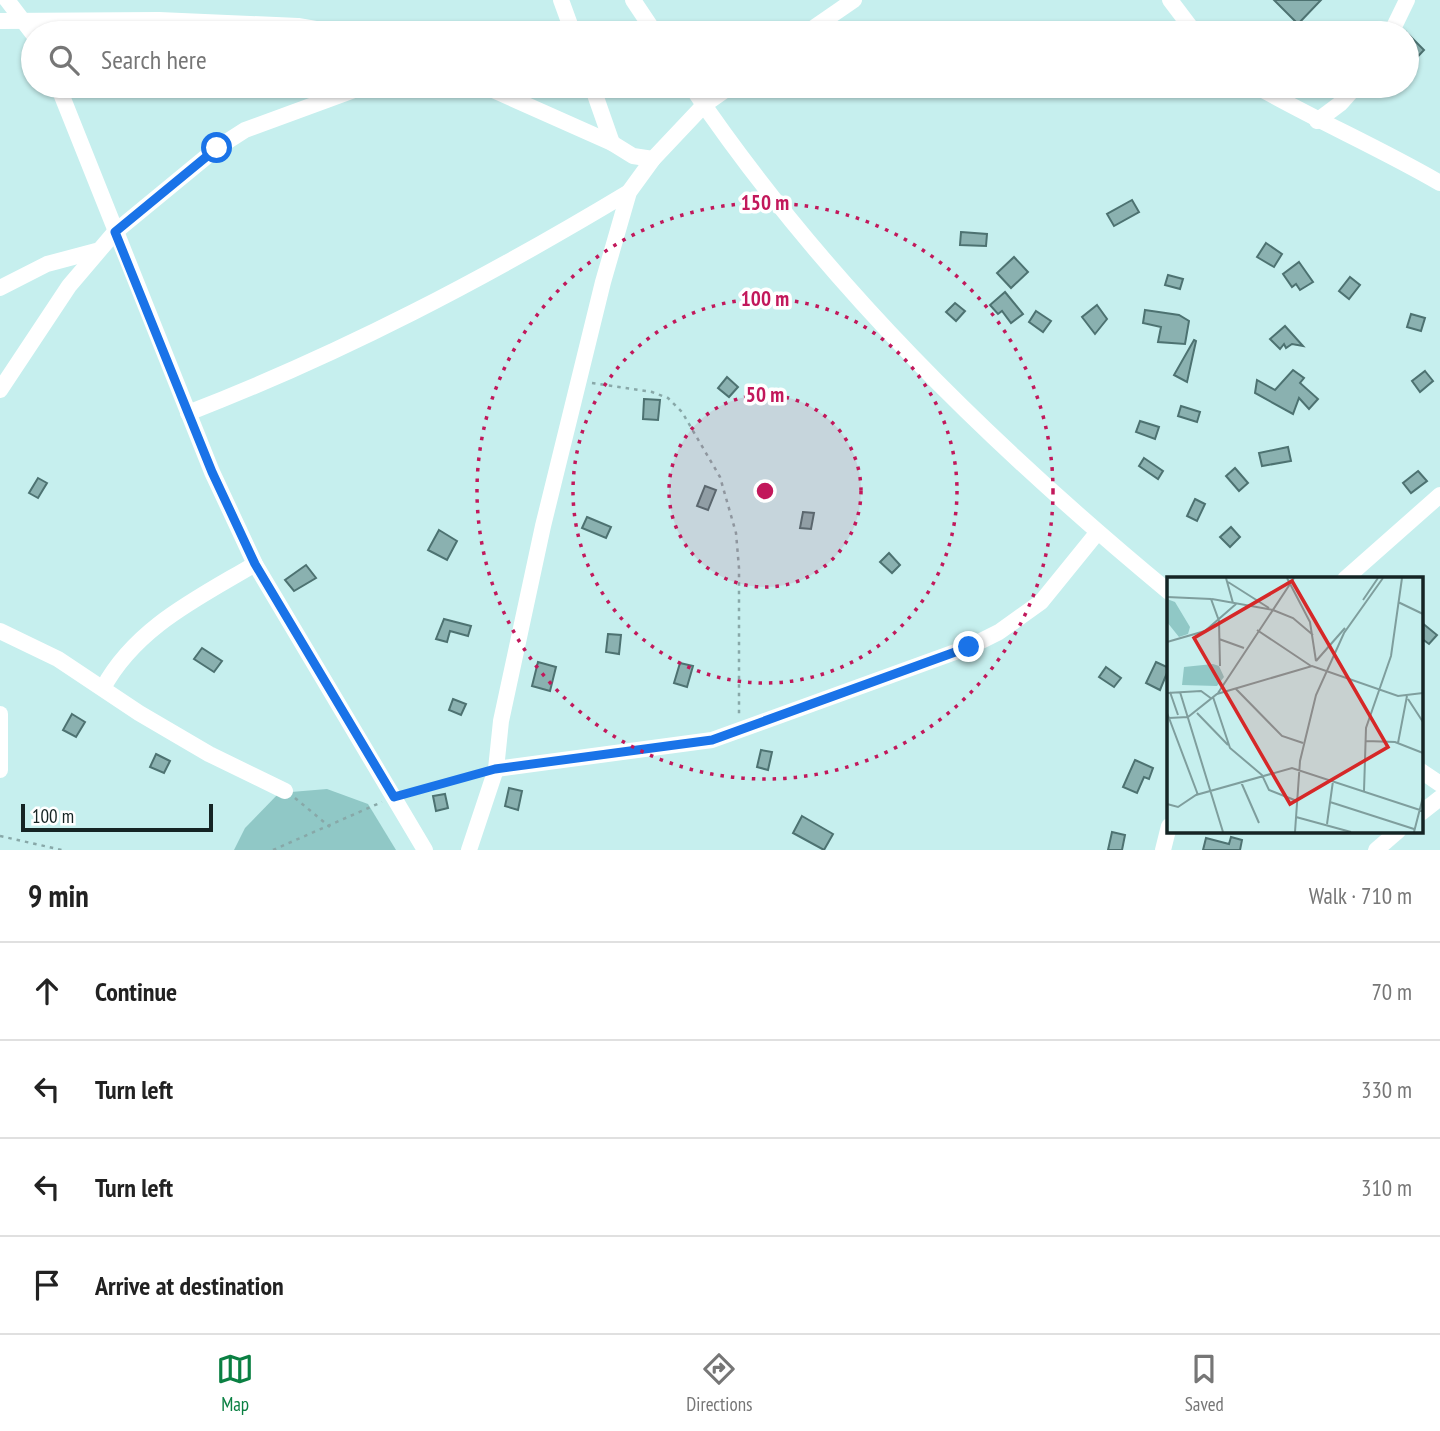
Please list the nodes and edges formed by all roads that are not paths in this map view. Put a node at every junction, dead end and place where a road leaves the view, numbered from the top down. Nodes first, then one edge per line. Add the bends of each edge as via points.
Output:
1 (7, 0) edge
2 (561, 0) edge
3 (633, 0) edge
4 (854, 0) edge
5 (1170, 0) edge
6 (1407, 0) edge
7 (0, 21) edge
8 (24, 21) edge
9 (569, 21) edge
10 (647, 21) edge
11 (823, 21) edge
12 (1186, 21) edge
13 (1397, 21) edge
14 (21, 26) edge
15 (63, 98) edge
16 (329, 98) edge
17 (511, 98) edge
18 (596, 98) edge
19 (699, 98) edge
20 (714, 98) edge
21 (1277, 98) edge
22 (1346, 98) edge
23 (704, 105) junction
24 (1317, 121) junction
25 (612, 143) junction
26 (653, 159) junction
27 (1440, 183) edge
28 (629, 192) junction
29 (115, 232) junction
30 (96, 251) junction
31 (0, 288) edge
32 (0, 390) edge
33 (188, 413) junction
34 (1440, 495) edge
35 (1097, 533) junction
36 (255, 564) junction
37 (1347, 577) edge
38 (1167, 590) edge
39 (0, 631) edge
40 (103, 688) junction
41 (0, 714) edge
42 (495, 769) junction
43 (0, 771) edge
44 (1422, 772) edge
45 (1440, 784) edge
46 (285, 791) road end
47 (1440, 798) edge
48 (1422, 812) edge
49 (1168, 832) edge
50 (1397, 832) edge
51 (425, 850) edge
52 (469, 850) edge
53 (1163, 850) edge
54 (1376, 850) edge

1 - 8 street
2 - 9 street
3 - 10 street
4 - 11 street
5 - 12 street
6 - 13 street
7 - 14 street
15 - 29 street
16 - 29 street via 244,130
17 - 25 street
18 - 25 street
19 - 23 street
20 - 23 street
21 - 24 street
22 - 24 street
23 - 26 street
23 - 35 street via 834,274 998,444
24 - 27 street
25 - 26 street via 633,156
26 - 28 street
28 - 33 street via 464,289 332,353
28 - 42 street via 540,538
29 - 30 street
29 - 33 street
30 - 31 street via 47,264
30 - 32 street
33 - 36 street
34 - 37 street
35 - 38 street
35 - 42 street via 1052,592 999,632 969,647 739,732 639,752
36 - 40 street via 152,627 114,668
36 - 51 street
39 - 40 street via 58,659
40 - 46 street via 209,754
41 - 43 street
42 - 52 street
44 - 45 street
47 - 48 street
49 - 53 street
50 - 54 street

